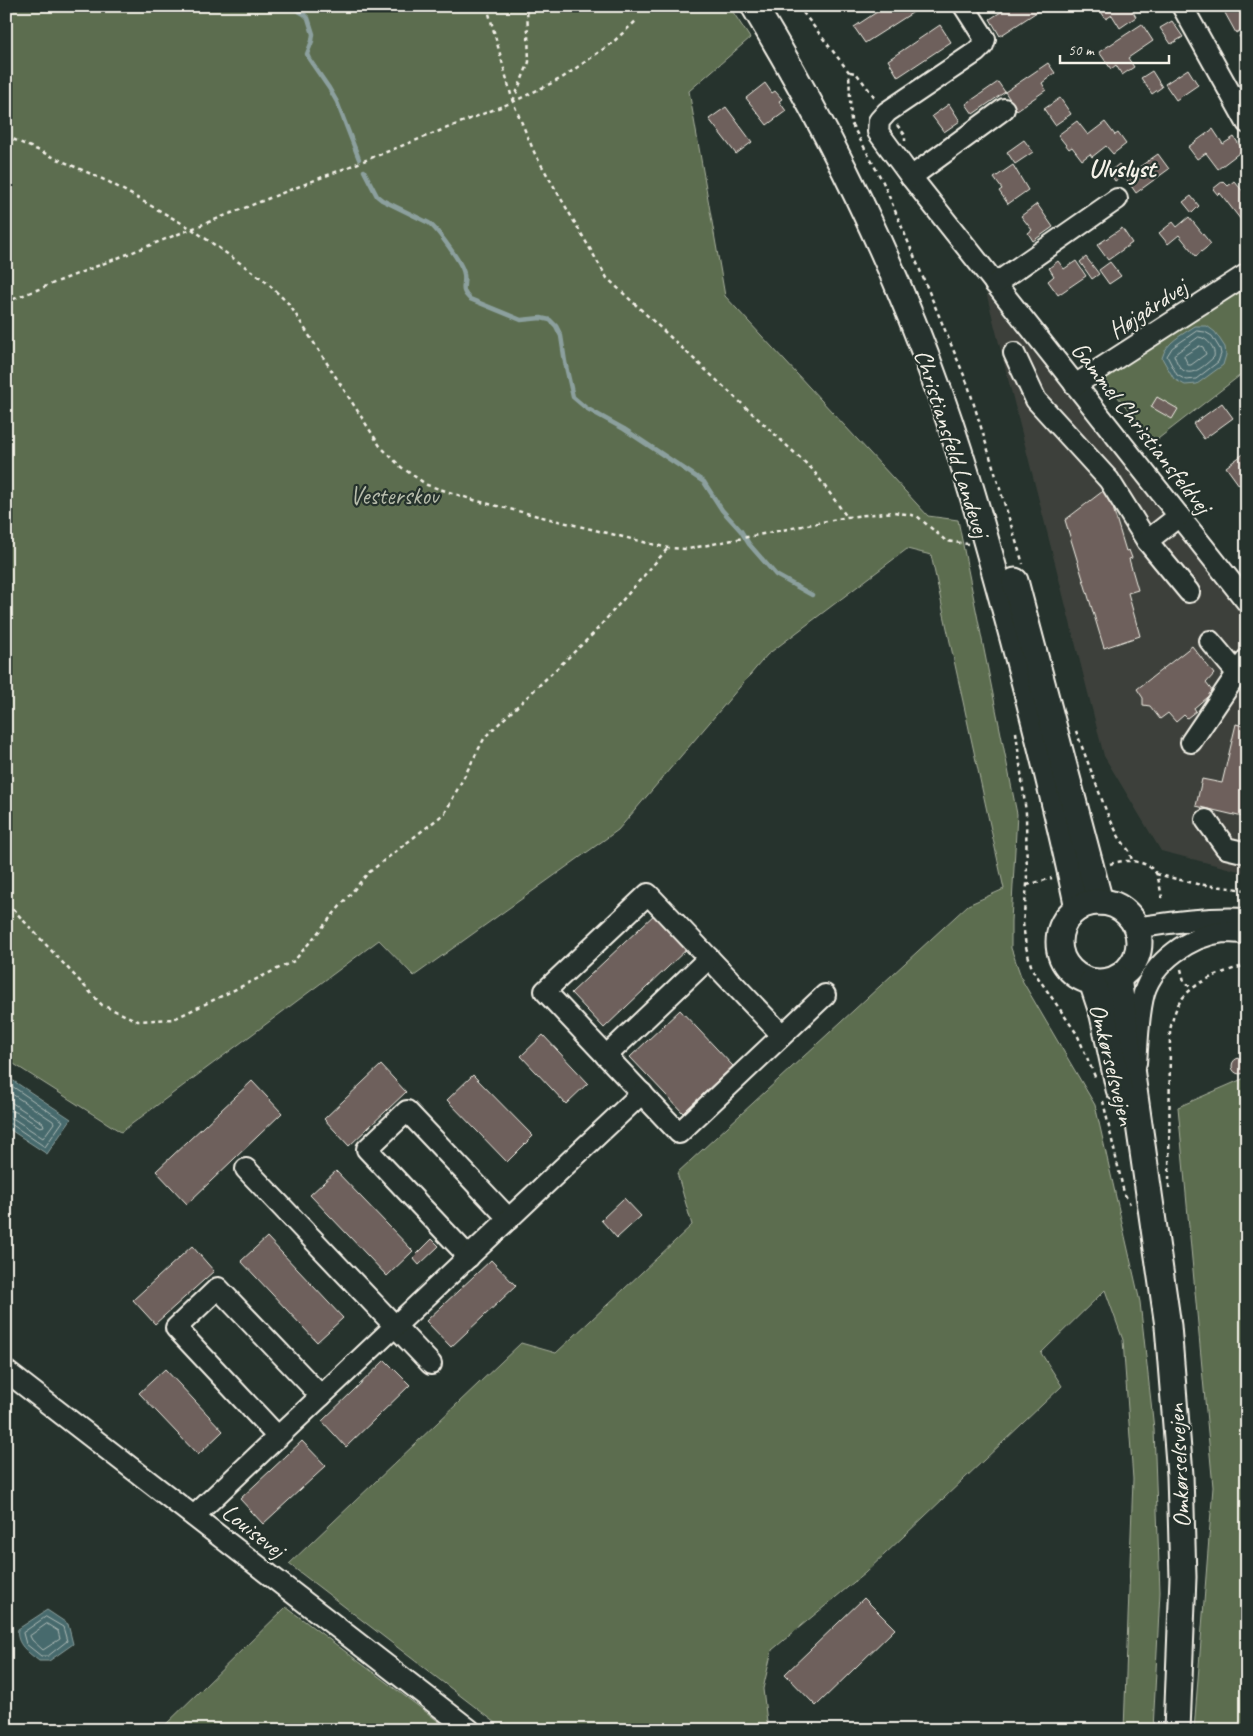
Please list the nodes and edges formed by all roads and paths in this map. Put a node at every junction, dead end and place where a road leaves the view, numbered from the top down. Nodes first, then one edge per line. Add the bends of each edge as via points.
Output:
1 (487, 6) edge
2 (527, 6) edge
3 (754, 6) edge
4 (771, 6) edge
5 (1182, 6) edge
6 (966, 7) edge
7 (637, 20) dead end
8 (513, 102) junction
9 (1004, 109) dead end
10 (1247, 123) edge
11 (6, 136) edge
12 (911, 177) junction
13 (1117, 199) dead end
14 (192, 229) junction
15 (1247, 274) edge
16 (995, 284) junction
17 (6, 302) edge
18 (1014, 353) dead end
19 (1075, 385) junction
20 (1179, 516) junction
21 (847, 517) junction
22 (1146, 541) junction
23 (972, 544) dead end
24 (668, 548) junction
25 (1189, 592) dead end
26 (1247, 602) edge
27 (1210, 641) dead end
28 (1242, 666) edge
29 (1015, 725) dead end
30 (1191, 742) dead end
31 (1099, 789) dead end
32 (1206, 820) dead end
33 (1247, 853) edge
34 (1132, 860) junction
35 (1104, 865) dead end
36 (1156, 874) junction
37 (1058, 876) dead end
38 (1028, 885) junction
39 (1247, 890) edge
40 (1163, 901) dead end
41 (6, 905) edge
42 (1089, 905) junction
43 (1247, 919) edge
44 (1136, 928) junction
45 (1247, 933) edge
46 (709, 958) junction
47 (1247, 965) edge
48 (1180, 969) dead end
49 (1118, 978) junction
50 (1092, 982) junction
51 (1192, 989) junction
52 (825, 995) dead end
53 (782, 1035) junction
54 (606, 1056) junction
55 (1133, 1082) junction
56 (1098, 1086) dead end
57 (642, 1093) junction
58 (1101, 1093) dead end
59 (246, 1169) dead end
60 (1150, 1203) junction
61 (509, 1219) junction
62 (469, 1257) junction
63 (395, 1326) junction
64 (431, 1364) dead end
65 (6, 1371) edge
66 (321, 1396) junction
67 (278, 1437) junction
68 (194, 1516) junction
69 (470, 1730) edge
70 (1177, 1730) edge

1 - 8 path
2 - 8 path via 529,62
3 - 42 main road, Christiansfeld Landevej via 845,172 898,286 940,393 970,484 1058,816
4 - 42 main road, Christiansfeld Landevej via 859,165 909,274 960,404 1024,614
5 - 10 street
6 - 12 street, Gammel Christiansfeldvej via 985,39 983,45 887,112 879,121 878,132
7 - 8 path via 612,43 562,78
8 - 14 path
8 - 21 path via 535,154 606,278 814,470
9 - 12 street
11 - 14 path via 109,182
12 - 16 street, Gammel Christiansfeldvej
13 - 16 street
14 - 17 path
14 - 24 path via 264,280 289,304 380,446 401,468 427,485 477,501
15 - 19 street, Højgårdvej
16 - 19 street, Gammel Christiansfeldvej
18 - 22 street via 1036,400 1109,480
19 - 20 street, Gammel Christiansfeldvej
20 - 22 street
20 - 26 street, Gammel Christiansfeldvej
21 - 23 path via 894,512 917,516 946,541
21 - 24 path via 688,549
22 - 25 street
24 - 41 path via 593,634 485,736 444,813 368,873 294,961 174,1019 138,1021 102,1005
27 - 28 street
28 - 30 street
29 - 38 path via 1026,813
31 - 34 path via 1119,838 1130,851
32 - 33 street via 1226,848
34 - 35 path
34 - 36 path
36 - 39 path via 1197,884
36 - 40 path
37 - 38 path
38 - 56 path via 1023,922 1032,969 1077,1034
42 - 44 main road via 1115,906 1133,921
42 - 50 main road via 1066,919 1060,934 1059,950 1070,971
43 - 44 street via 1188,920
44 - 49 main road via 1138,952 1130,967
45 - 55 street via 1223,932 1198,939 1178,950 1154,974 1140,1012
46 - 53 street
46 - 54 street
46 - 54 street via 648,894 545,991
47 - 51 path via 1208,979
48 - 51 path via 1184,981
49 - 50 main road
49 - 55 main road, Omkørselsvejen
50 - 60 main road, Omkørselsvejen
51 - 60 path via 1178,1006 1170,1030
52 - 53 street
53 - 57 street via 679,1133
54 - 57 street
55 - 60 main road, Omkørselsvejen
57 - 61 street
58 - 60 path via 1124,1194
59 - 63 street
60 - 70 main road, Omkørselsvejen via 1168,1326 1180,1476 1182,1577
61 - 62 street
61 - 62 street via 407,1111 366,1148
62 - 63 street
63 - 64 street
63 - 66 street
65 - 68 street, Louisevej
66 - 67 street
66 - 67 street via 218,1288 176,1328
67 - 68 street
68 - 69 street, Louisevej

